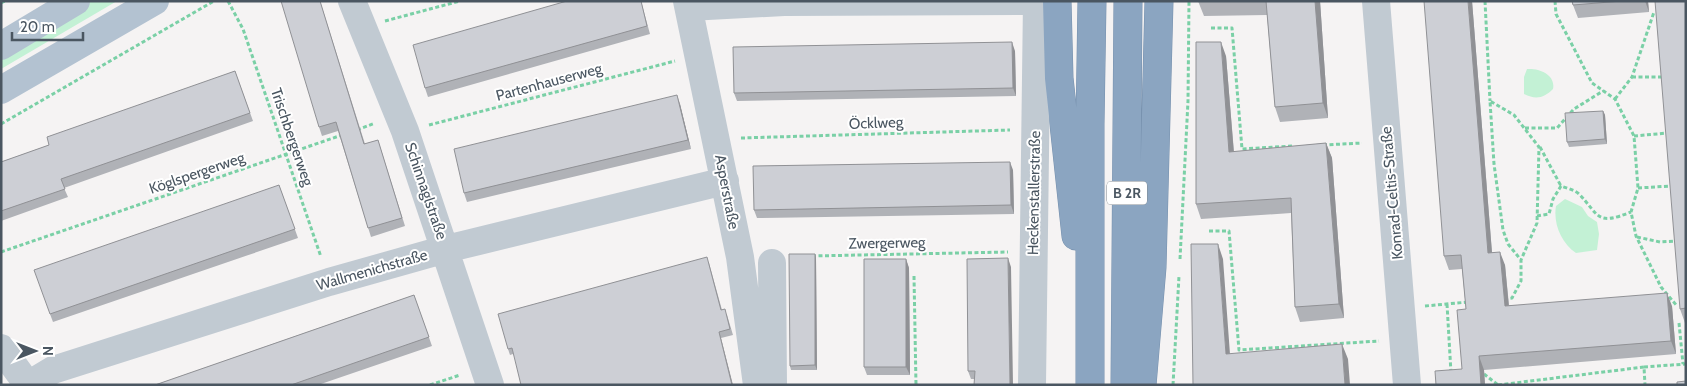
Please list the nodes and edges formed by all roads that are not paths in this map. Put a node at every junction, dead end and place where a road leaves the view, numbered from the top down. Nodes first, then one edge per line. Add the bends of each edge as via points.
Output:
1 (76, 1) edge
2 (154, 1) edge
3 (352, 1) edge
4 (802, 1) edge
5 (1037, 1) edge
6 (1057, 1) edge
7 (1092, 1) edge
8 (1128, 1) edge
9 (1159, 1) edge
10 (1376, 1) edge
11 (688, 4) edge
12 (1, 46) edge
13 (1, 90) edge
14 (725, 181) junction
15 (446, 249) junction
16 (772, 263) dead end
17 (1090, 296) junction
18 (1, 348) edge
19 (487, 376) edge
20 (1407, 382) edge
21 (28, 385) edge
22 (757, 385) edge
23 (773, 385) edge
24 (1032, 385) edge
25 (1090, 385) edge
26 (1125, 385) edge
27 (1142, 385) edge

1 - 12 main road
2 - 13 main road
3 - 15 street, Schinnaglstraße via 402,123
4 - 5 street
4 - 11 street
5 - 24 street, Heckenstallerstraße
6 - 17 highway via 1059,78 1074,228
7 - 17 highway, B 2R
8 - 26 highway, B 2R
9 - 27 highway via 1152,267
10 - 20 street, Konrad-Celtis-Straße
11 - 14 street, Asperstraße
14 - 15 street, Wallmenichstraße
14 - 22 street, Asperstraße via 740,257
15 - 19 street, Schinnaglstraße
15 - 21 street, Wallmenichstraße via 329,282 53,370
16 - 23 street
17 - 25 highway, B 2R
18 - 21 street

